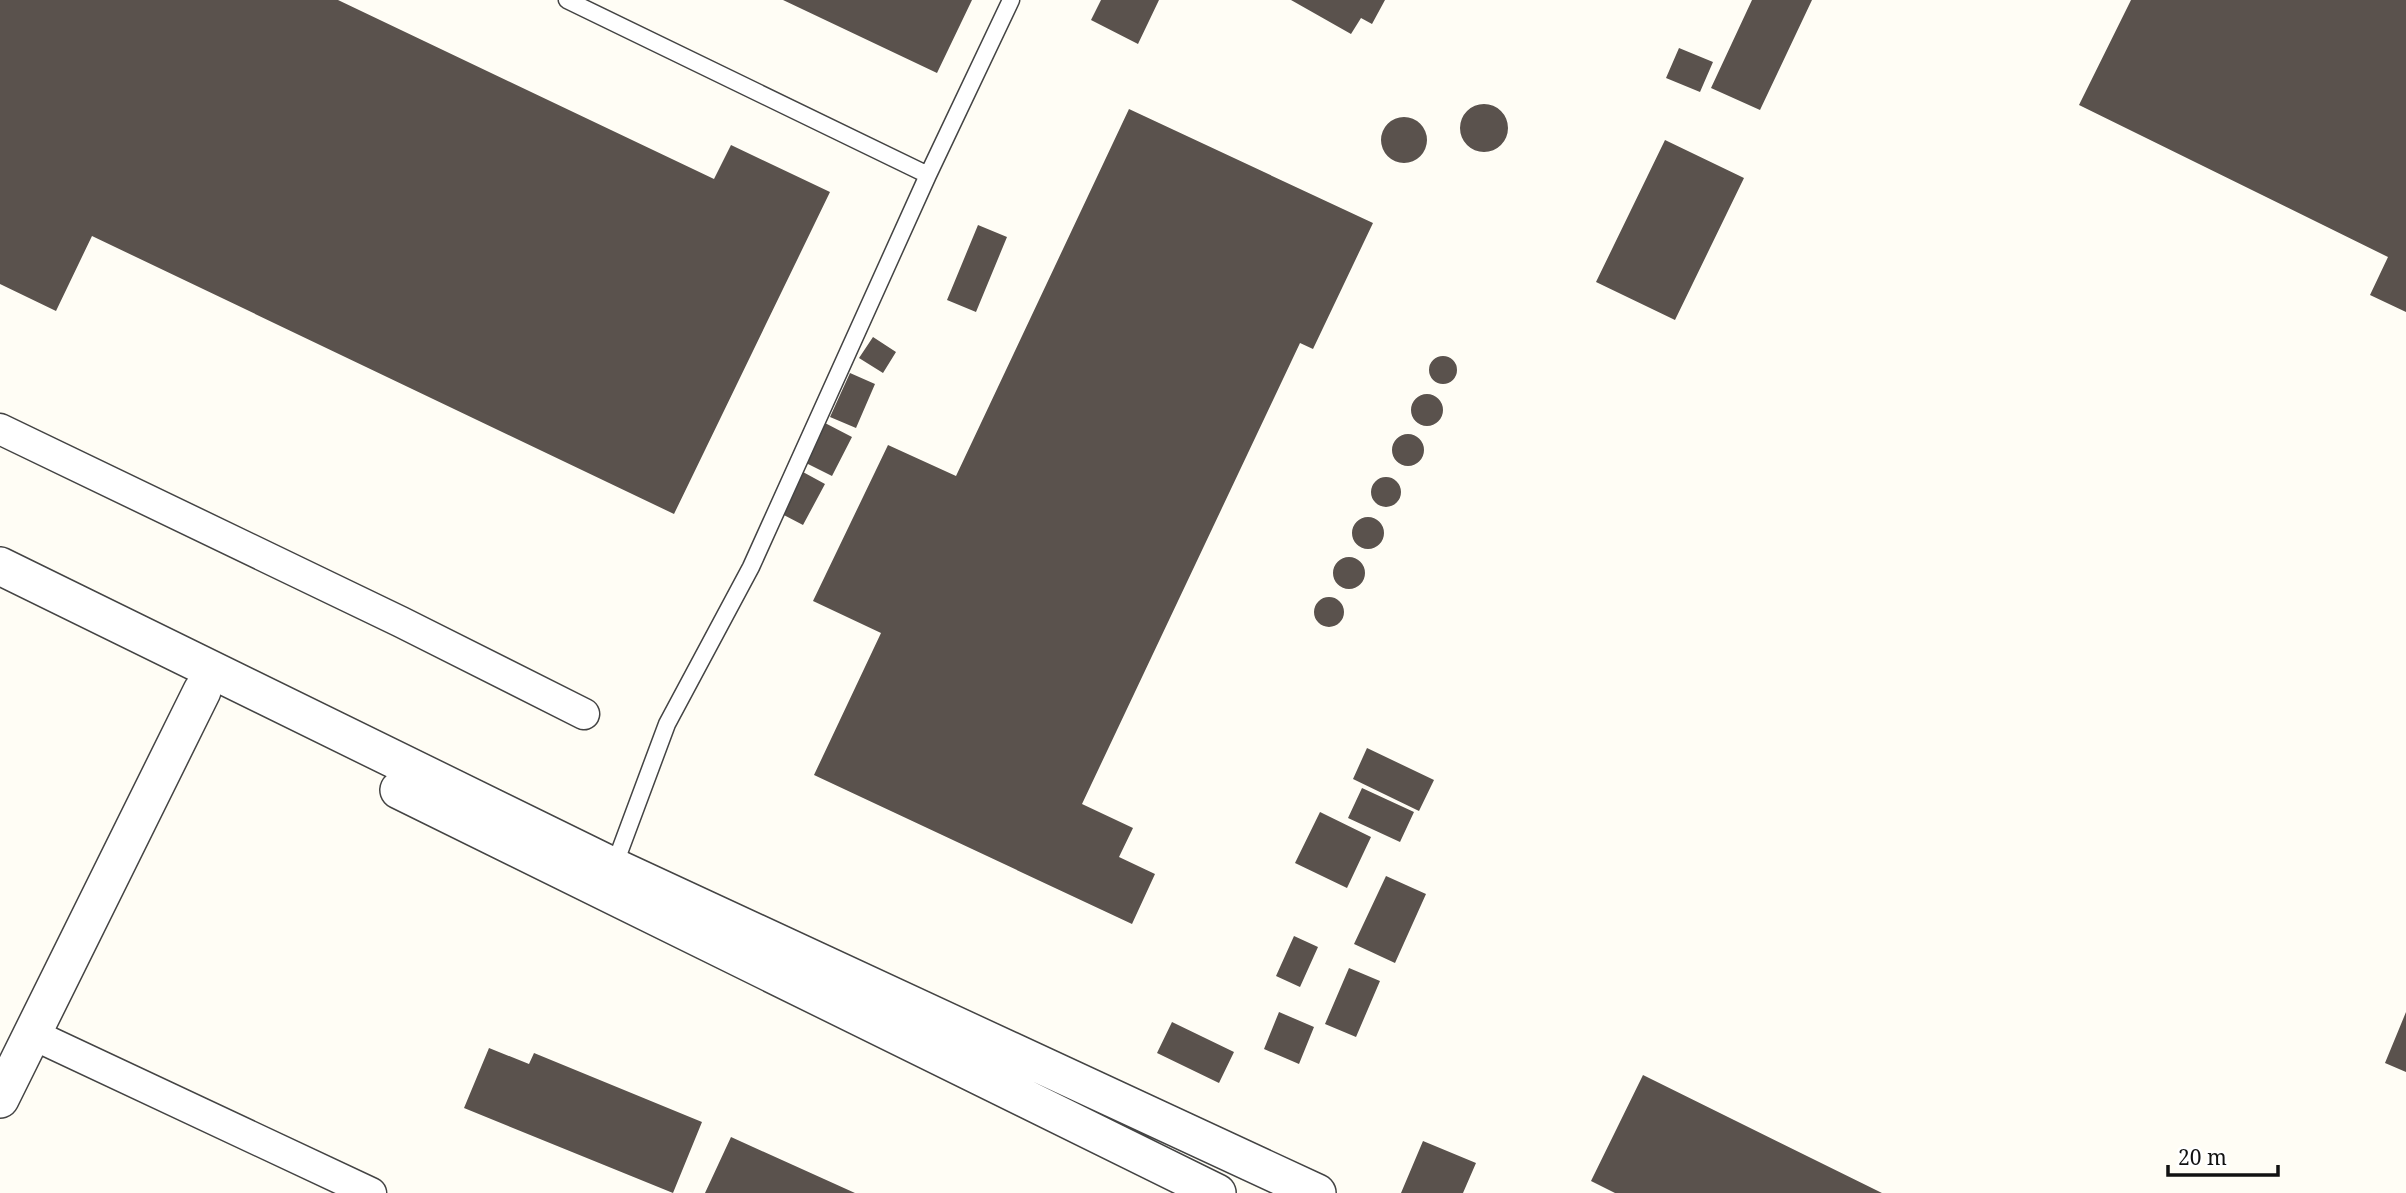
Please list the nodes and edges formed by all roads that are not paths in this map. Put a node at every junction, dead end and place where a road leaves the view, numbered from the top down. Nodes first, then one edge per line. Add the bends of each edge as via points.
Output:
1 (567, 0) edge
2 (1011, 0) edge
3 (928, 175) junction
4 (0, 429) edge
5 (0, 566) edge
6 (0, 592) edge
7 (202, 691) junction
8 (584, 714) dead end
9 (608, 879) junction
10 (32, 1034) junction
11 (0, 1099) edge
12 (371, 1193) edge
13 (1217, 1193) edge
14 (1317, 1193) edge

1 - 3 lane
2 - 3 lane
3 - 9 lane via 751,567 667,724
4 - 8 street
5 - 9 street
6 - 7 street
7 - 9 street
7 - 10 street
9 - 13 street
9 - 14 street
10 - 11 street
10 - 12 street

